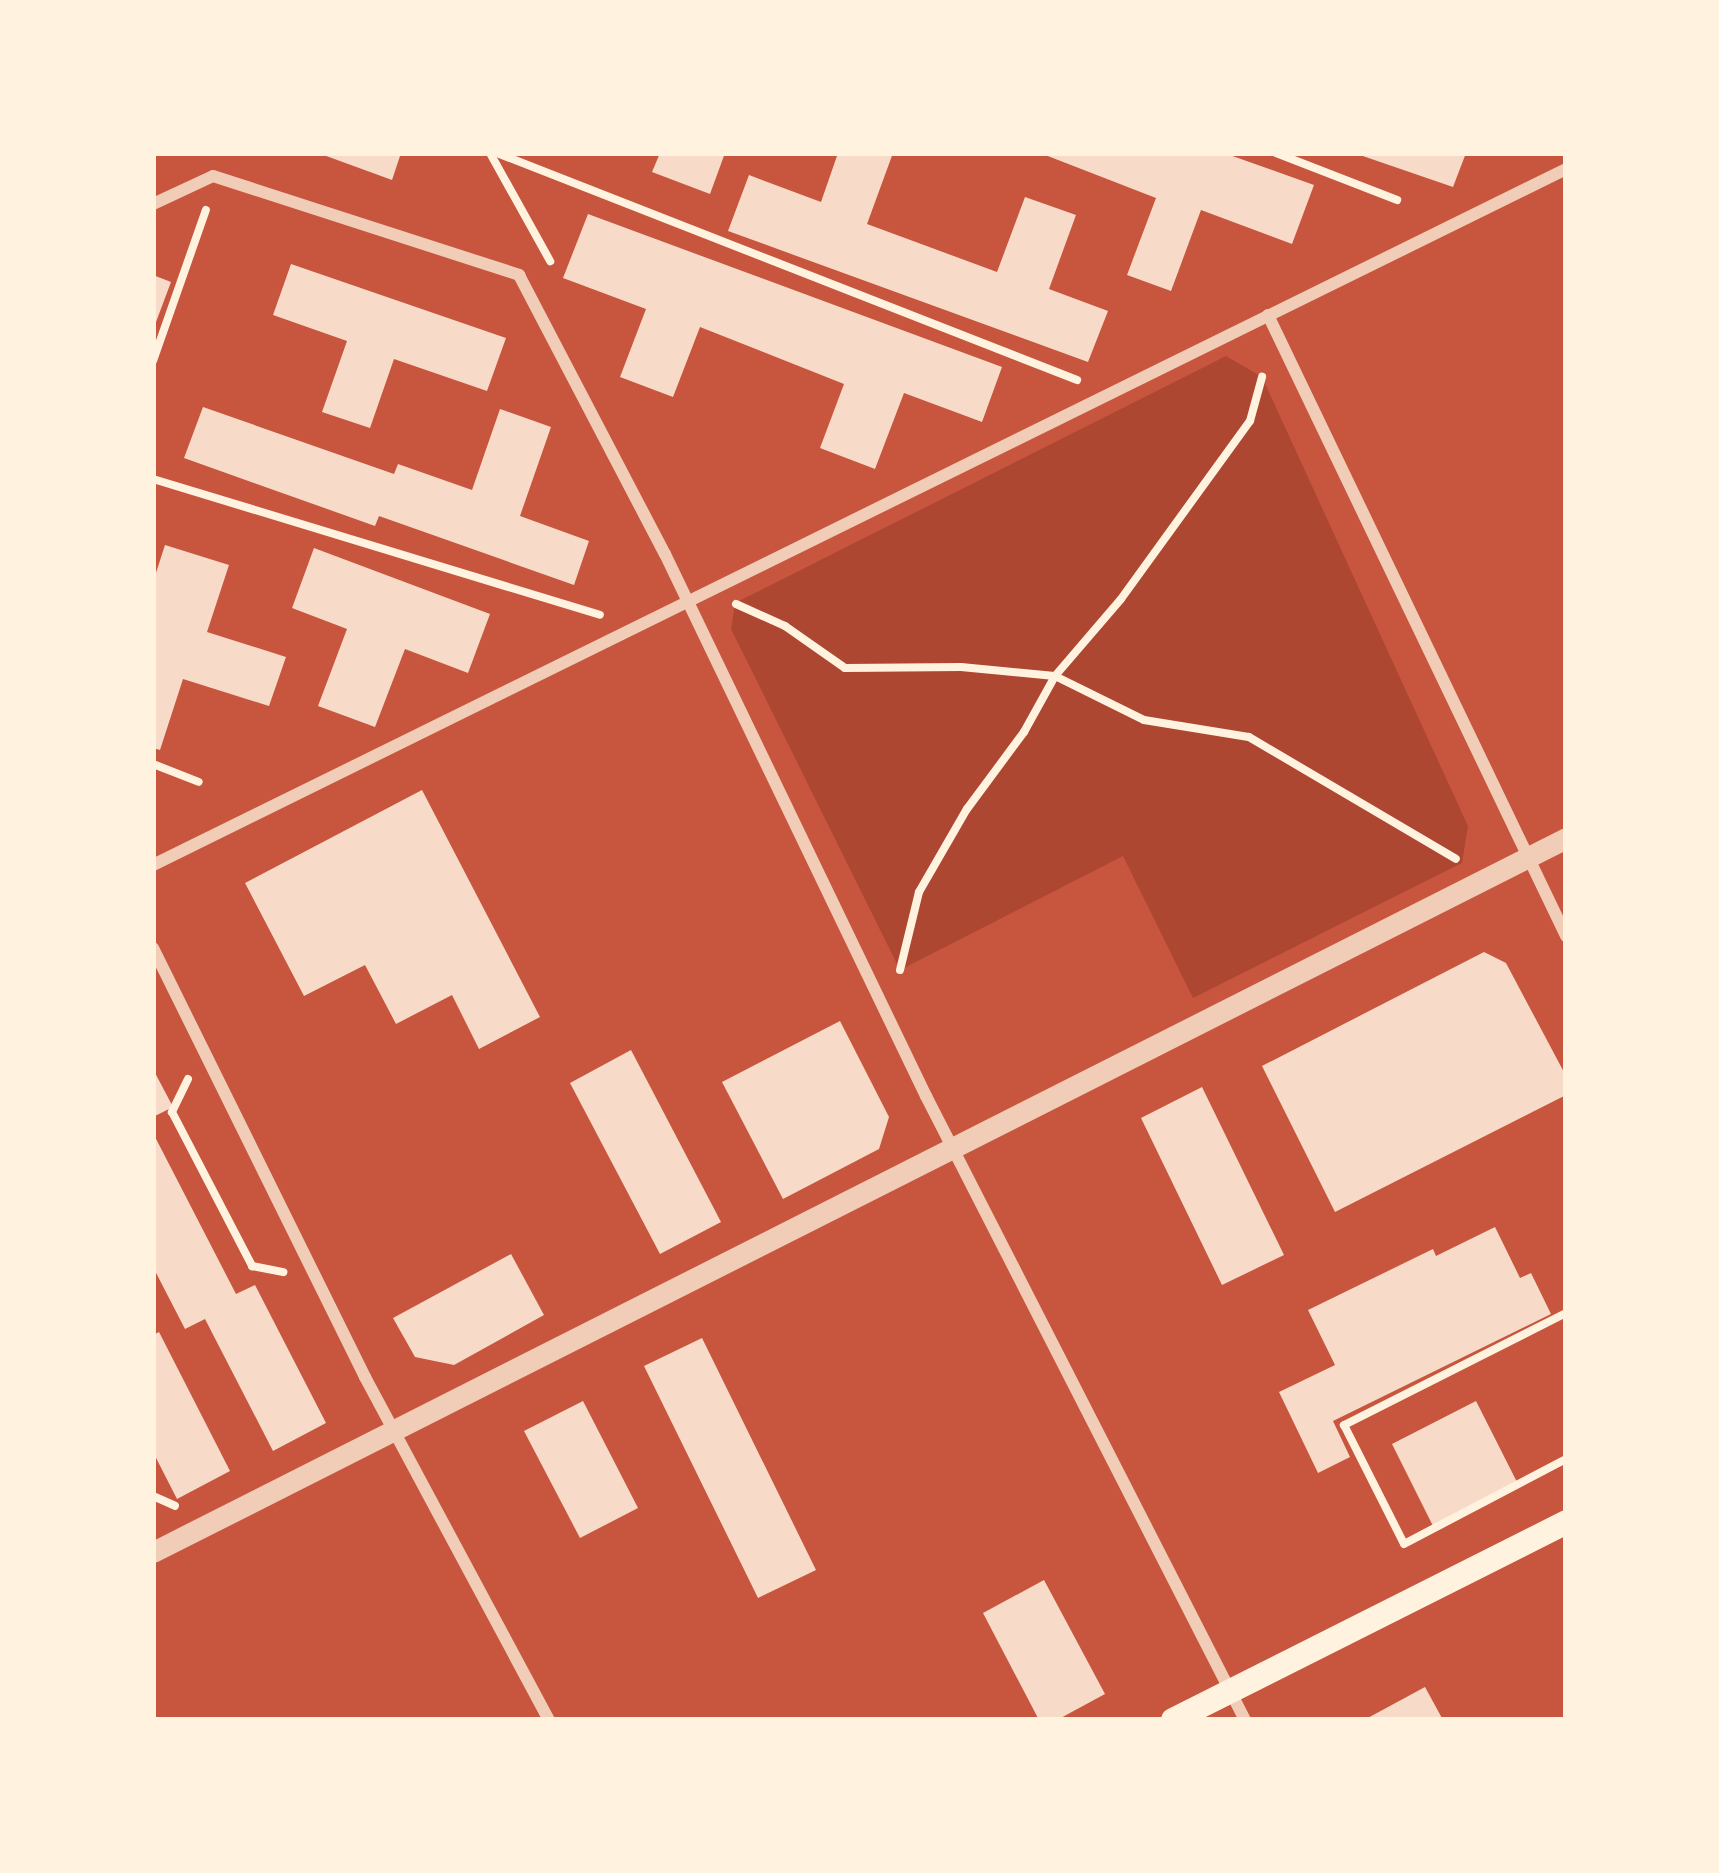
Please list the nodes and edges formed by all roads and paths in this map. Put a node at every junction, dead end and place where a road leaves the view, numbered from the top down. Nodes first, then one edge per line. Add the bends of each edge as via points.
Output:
1 (494, 153) edge
2 (1276, 153) edge
3 (1566, 169) edge
4 (1396, 200) dead end
5 (153, 204) edge
6 (206, 210) dead end
7 (550, 261) dead end
8 (1268, 315) junction
9 (153, 361) edge
10 (1262, 377) dead end
11 (1085, 383) dead end
12 (154, 481) edge
13 (686, 601) junction
14 (735, 603) dead end
15 (607, 617) dead end
16 (1055, 676) junction
17 (153, 764) edge
18 (199, 782) dead end
19 (1566, 838) edge
20 (1528, 857) junction
21 (1462, 863) dead end
22 (153, 866) edge
23 (1566, 936) edge
24 (153, 948) edge
25 (900, 970) dead end
26 (179, 1061) dead end
27 (955, 1151) junction
28 (293, 1292) dead end
29 (1566, 1313) edge
30 (395, 1431) junction
31 (1566, 1459) edge
32 (153, 1496) edge
33 (193, 1498) dead end
34 (1566, 1522) edge
35 (153, 1552) edge
36 (1230, 1691) junction
37 (549, 1720) edge
38 (1173, 1720) edge
39 (1245, 1720) edge

1 - 7 path
1 - 11 path
2 - 4 path
3 - 8 street
5 - 13 street via 214,176 519,275
6 - 9 path
8 - 13 street
8 - 20 street
10 - 16 path via 1250,421
12 - 15 path
13 - 22 street
13 - 27 street
14 - 16 path via 845,668
16 - 21 path via 1144,720 1249,737
16 - 25 path via 919,892
17 - 18 path
19 - 20 street
20 - 23 street
20 - 27 street
24 - 30 street
26 - 28 path via 188,1079 172,1112 252,1266 282,1270
27 - 30 street
27 - 36 street
29 - 31 path via 1344,1425 1404,1544
30 - 35 street
30 - 37 street
32 - 33 path via 171,1508
34 - 36 main road
36 - 38 main road
36 - 39 street

